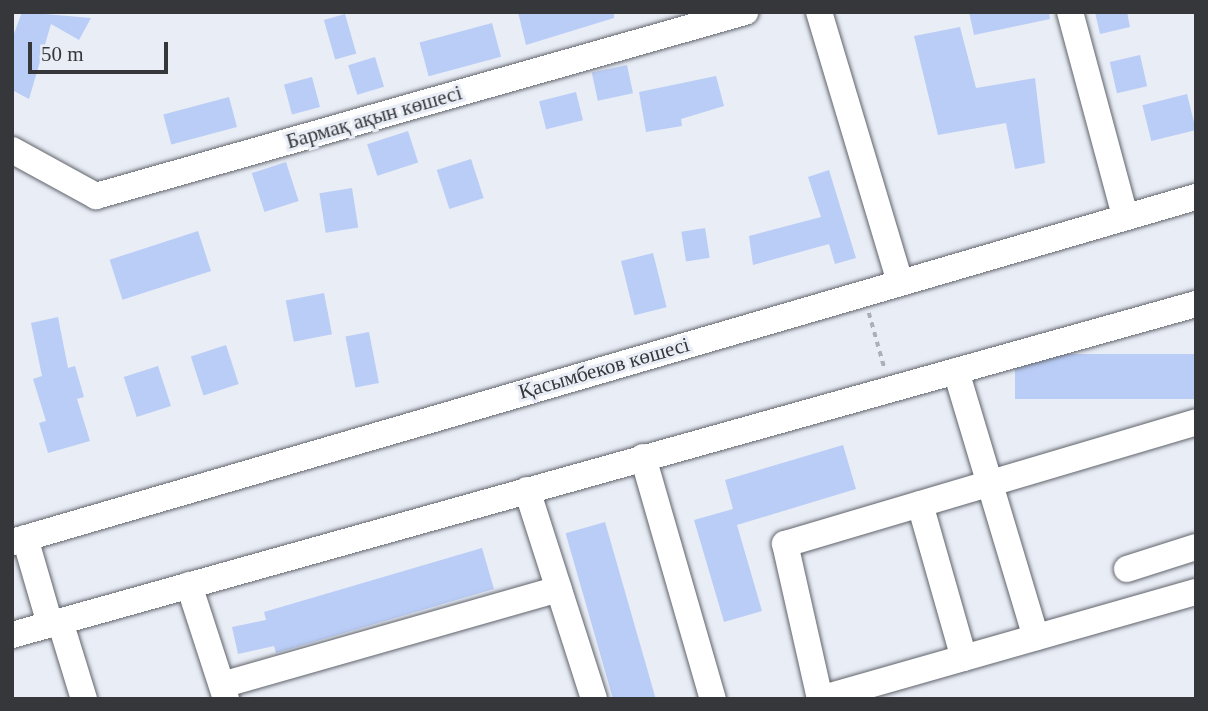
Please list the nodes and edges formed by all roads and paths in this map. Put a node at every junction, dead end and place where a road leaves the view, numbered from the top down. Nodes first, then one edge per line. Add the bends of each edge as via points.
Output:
1 (745, 12) edge
2 (819, 12) edge
3 (1070, 12) edge
4 (12, 150) edge
5 (1196, 197) edge
6 (1125, 216) junction
7 (899, 279) junction
8 (862, 290) junction
9 (1196, 304) edge
10 (956, 371) junction
11 (890, 389) junction
12 (1196, 422) edge
13 (643, 457) junction
14 (990, 485) junction
15 (527, 490) junction
16 (919, 505) junction
17 (19, 540) edge
18 (1196, 547) edge
19 (1126, 569) dead end
20 (189, 585) junction
21 (559, 589) junction
22 (1196, 592) edge
23 (55, 623) junction
24 (12, 635) edge
25 (1036, 637) junction
26 (964, 658) junction
27 (224, 692) edge
28 (84, 699) edge
29 (594, 699) edge
30 (713, 699) edge
31 (820, 699) edge

1 - 4 street, Бармақ ақын көшесі via 96,197
2 - 7 street
3 - 6 street
5 - 6 street, Қасымбеков көшесі
6 - 7 street, Қасымбеков көшесі
7 - 8 street, Қасымбеков көшесі
8 - 11 path
8 - 17 street, Қасымбеков көшесі
9 - 10 street
10 - 11 street
10 - 14 street
11 - 13 street
12 - 14 street
13 - 15 street
13 - 30 street
14 - 16 street
14 - 25 street
15 - 20 street
15 - 21 street
16 - 26 street
16 - 31 street via 785,544
17 - 23 street
18 - 19 street
20 - 23 street
20 - 27 street
21 - 27 street
21 - 29 street
22 - 25 street
23 - 24 street
23 - 28 street
25 - 26 street
26 - 31 street

